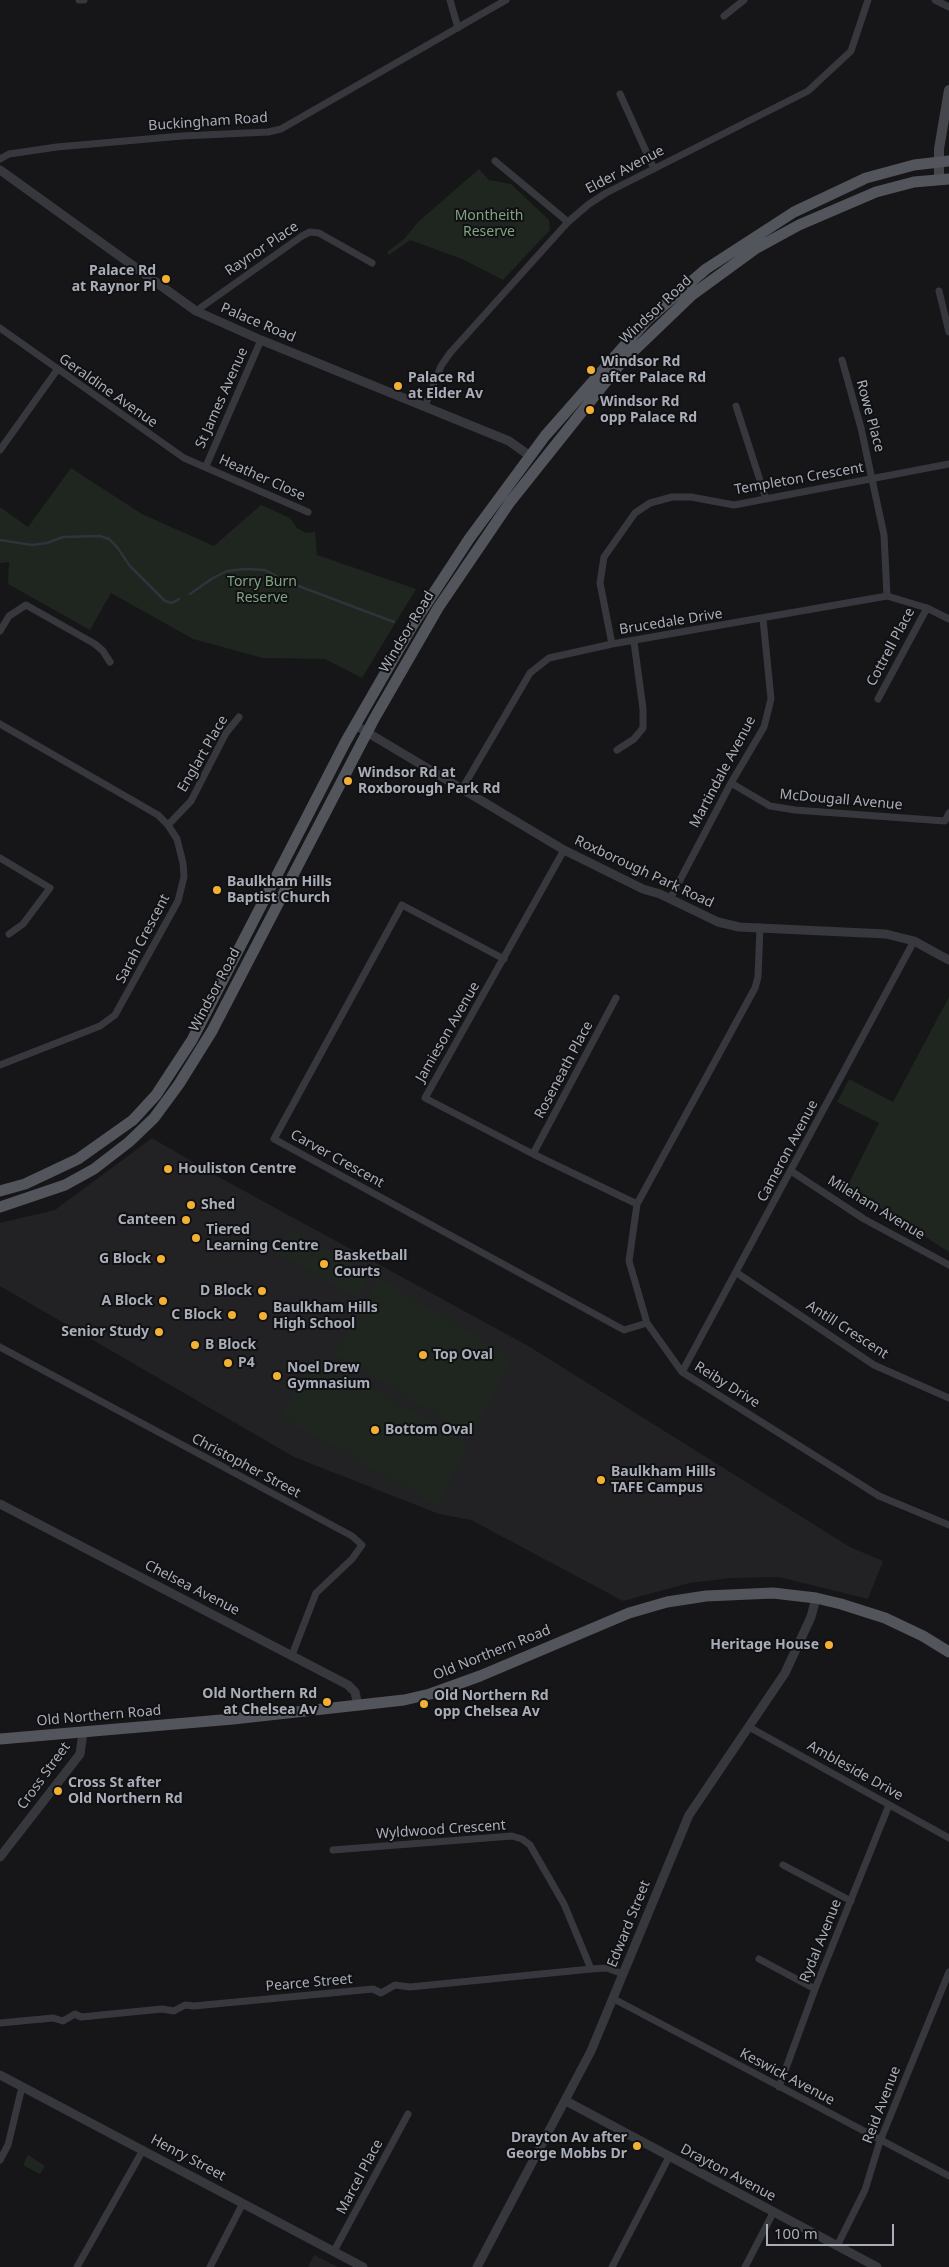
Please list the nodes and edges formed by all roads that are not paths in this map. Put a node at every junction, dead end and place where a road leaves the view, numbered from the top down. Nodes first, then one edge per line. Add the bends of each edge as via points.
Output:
1 (79, 0) edge
2 (84, 0) edge
3 (450, 0) edge
4 (506, 0) edge
5 (744, 0) edge
6 (868, 0) edge
7 (935, 0) edge
8 (949, 7) edge
9 (724, 16) dead end
10 (458, 28) junction
11 (949, 90) edge
12 (620, 94) dead end
13 (0, 159) edge
14 (495, 161) dead end
15 (944, 162) edge
16 (654, 169) junction
17 (0, 170) edge
18 (944, 179) edge
19 (568, 222) junction
20 (372, 263) dead end
21 (939, 291) dead end
22 (196, 311) junction
23 (0, 328) edge
24 (949, 331) edge
25 (261, 340) junction
26 (842, 360) dead end
27 (57, 370) junction
28 (425, 406) junction
29 (736, 406) dead end
30 (0, 450) edge
31 (530, 456) junction
32 (949, 464) edge
33 (206, 466) junction
34 (873, 478) junction
35 (766, 499) junction
36 (308, 512) dead end
37 (888, 596) junction
38 (927, 608) junction
39 (763, 619) junction
40 (949, 619) edge
41 (0, 631) edge
42 (634, 642) junction
43 (612, 644) junction
44 (110, 662) dead end
45 (878, 698) dead end
46 (239, 717) dead end
47 (0, 724) edge
48 (355, 725) junction
49 (367, 733) junction
50 (617, 750) dead end
51 (731, 783) junction
52 (462, 788) junction
53 (949, 813) edge
54 (168, 825) junction
55 (564, 850) junction
56 (0, 858) edge
57 (670, 899) junction
58 (760, 927) junction
59 (9, 934) dead end
60 (914, 941) junction
61 (504, 959) junction
62 (949, 960) edge
63 (616, 998) dead end
64 (0, 1065) edge
65 (533, 1154) junction
66 (791, 1171) junction
67 (0, 1191) edge
68 (637, 1204) junction
69 (0, 1207) edge
70 (949, 1264) edge
71 (737, 1273) junction
72 (647, 1323) junction
73 (0, 1347) edge
74 (682, 1372) junction
75 (949, 1398) edge
76 (0, 1504) edge
77 (949, 1525) edge
78 (816, 1598) junction
79 (949, 1652) edge
80 (292, 1655) junction
81 (358, 1706) junction
82 (749, 1727) junction
83 (82, 1733) junction
84 (0, 1738) edge
85 (889, 1804) junction
86 (949, 1838) edge
87 (333, 1850) dead end
88 (0, 1857) edge
89 (783, 1865) dead end
90 (851, 1901) junction
91 (759, 1959) dead end
92 (591, 1969) junction
93 (949, 1972) edge
94 (623, 1974) junction
95 (815, 1990) junction
96 (614, 1999) junction
97 (0, 2023) edge
98 (0, 2075) edge
99 (22, 2087) junction
100 (779, 2087) junction
101 (566, 2101) junction
102 (408, 2114) dead end
103 (880, 2141) junction
104 (143, 2150) junction
105 (669, 2157) junction
106 (0, 2160) edge
107 (949, 2176) edge
108 (243, 2203) junction
109 (773, 2213) junction
110 (837, 2246) junction
111 (334, 2251) junction
112 (77, 2267) edge
113 (210, 2267) edge
114 (363, 2267) edge
115 (477, 2267) edge
116 (612, 2267) edge
117 (745, 2267) edge
118 (877, 2267) edge

1 - 2 street
3 - 10 street
4 - 10 street, Buckingham Road
5 - 9 street
6 - 16 street, Elder Avenue via 851,51 808,91
7 - 8 street
10 - 13 street, Buckingham Road via 281,129 57,147 9,154
11 - 15 main road via 939,149
12 - 16 street
14 - 19 street
15 - 18 main road
15 - 31 main road, Windsor Road via 887,171 832,193 794,212 706,269 647,320
16 - 19 street, Elder Avenue via 606,193
17 - 22 street, Palace Road
18 - 49 main road, Windsor Road via 914,182 876,192 799,225 731,265 669,315 620,364 510,502 438,608
19 - 28 street, Elder Avenue via 450,353 441,366
20 - 22 street, Raynor Place via 318,233 310,232
21 - 24 street
22 - 25 street, Palace Road
23 - 27 street, Geraldine Avenue
25 - 28 street, Palace Road
25 - 33 street, St James Avenue
26 - 34 street, Rowe Place
27 - 30 street
27 - 33 street, Geraldine Avenue via 176,453
28 - 31 street, Palace Road via 509,442
29 - 35 street
31 - 48 main road, Windsor Road via 445,575
32 - 34 street, Templeton Crescent
33 - 36 street, Heather Close
34 - 35 street, Templeton Crescent
34 - 37 street, Rowe Place via 884,534
35 - 43 street, Templeton Crescent via 734,505 672,497 650,503 635,514 604,557 600,583
37 - 38 street, Brucedale Drive
37 - 39 street, Brucedale Drive
38 - 40 street, Brucedale Drive
38 - 45 street, Cottrell Place
39 - 42 street, Brucedale Drive
39 - 51 street, Martindale Avenue via 770,699 764,727
41 - 44 street via 9,616 26,605 95,644
42 - 43 street, Brucedale Drive
42 - 50 street via 643,728 634,739
43 - 52 street, Brucedale Drive via 549,658 537,666 517,693
46 - 54 street, Englart Place via 226,733 191,800
47 - 54 street, Sarah Crescent via 158,815
48 - 49 street, Roxborough Park Road
48 - 67 main road, Windsor Road via 192,1040 156,1095 133,1120 78,1159 25,1184
49 - 52 street, Roxborough Park Road
49 - 69 main road, Windsor Road via 212,1031 180,1084 154,1118 94,1169 65,1185
51 - 53 street, McDougall Avenue via 770,806 795,810 945,821
51 - 57 street, Martindale Avenue
52 - 55 street, Roxborough Park Road
54 - 64 street, Sarah Crescent via 181,851 182,890 115,1015 100,1026
55 - 57 street, Roxborough Park Road
55 - 61 street, Jamieson Avenue
56 - 59 street via 50,888 23,924
57 - 58 street, Roxborough Park Road via 718,922
58 - 60 street, Roxborough Park Road via 886,934
58 - 68 street, Reiby Drive via 758,977 753,992
60 - 62 street, Roxborough Park Road
60 - 66 street, Cameron Avenue
61 - 65 street, Jamieson Avenue via 425,1098
61 - 72 street, Carver Crescent via 402,905 274,1140 624,1330
63 - 65 street, Roseneath Place
65 - 68 street, Jamieson Avenue
66 - 70 street, Mileham Avenue via 864,1219
66 - 71 street, Cameron Avenue
68 - 72 street, Reiby Drive via 629,1261
71 - 74 street, Cameron Avenue
71 - 75 street, Antill Crescent via 874,1365
72 - 74 street, Reiby Drive
73 - 80 street, Christopher Street via 352,1536 362,1545 316,1593
74 - 77 street, Reiby Drive via 879,1496
76 - 80 street, Chelsea Avenue
78 - 79 main road, Old Northern Road via 879,1616
78 - 81 main road, Old Northern Road via 743,1593 658,1604 609,1620 451,1687 404,1700
78 - 82 street, Edward Street via 785,1673
80 - 81 street, Chelsea Avenue via 348,1685 355,1692
81 - 83 main road, Old Northern Road
82 - 85 street, Ambleside Drive
82 - 94 street, Edward Street via 688,1815
83 - 84 main road, Old Northern Road
83 - 88 street, Cross Street via 80,1754
85 - 86 street, Ambleside Drive
85 - 90 street, Rydal Avenue
87 - 92 street, Wyldwood Crescent via 512,1836 522,1838 530,1845 564,1904
89 - 90 street
90 - 95 street, Rydal Avenue
91 - 95 street
92 - 94 street, Pearce Street via 606,1968
92 - 97 street, Pearce Street via 395,1986 381,1992 373,1989 185,2005 174,2011 162,2009 81,2017 75,2014 63,2021 53,2018
93 - 103 street, Reid Avenue
94 - 96 street, Edward Street
95 - 100 street, Rydal Avenue
96 - 100 street, Keswick Avenue
96 - 101 street, Edward Street
98 - 99 street, Henry Street
99 - 104 street, Henry Street
99 - 106 street via 10,2137
100 - 103 street, Keswick Avenue
101 - 105 street, Drayton Avenue
101 - 115 street, Edward Street
102 - 111 street, Marcel Place
103 - 107 street, Keswick Avenue
103 - 110 street, Reid Avenue via 865,2190
104 - 108 street, Henry Street
104 - 112 street
105 - 109 street, Drayton Avenue
105 - 116 street
108 - 111 street, Henry Street
108 - 113 street
109 - 110 street, Drayton Avenue
109 - 117 street
110 - 118 street, Drayton Avenue
111 - 114 street, Henry Street

